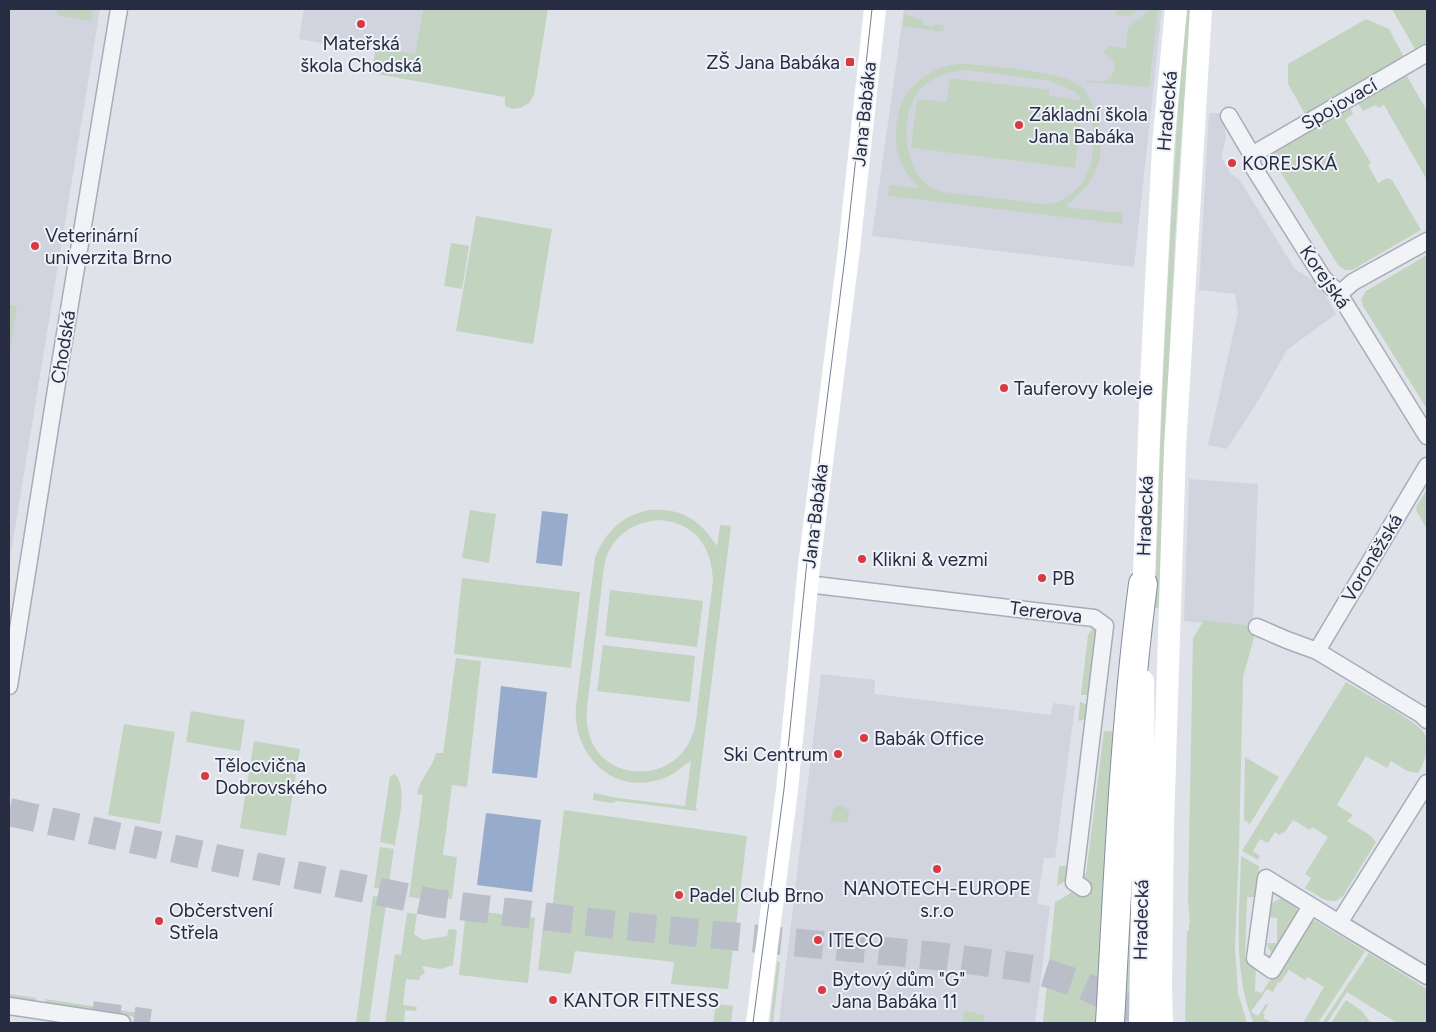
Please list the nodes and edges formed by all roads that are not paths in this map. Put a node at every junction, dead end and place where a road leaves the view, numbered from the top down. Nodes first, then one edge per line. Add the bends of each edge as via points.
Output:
1 (119, 9) edge
2 (875, 9) edge
3 (1176, 9) edge
4 (1201, 9) edge
5 (1427, 52) edge
6 (1229, 116) dead end
7 (1252, 155) junction
8 (1427, 241) edge
9 (1339, 294) junction
10 (1427, 436) edge
11 (1427, 466) edge
12 (807, 584) junction
13 (1143, 584) junction
14 (1257, 627) dead end
15 (1317, 650) junction
16 (9, 686) edge
17 (1427, 720) edge
18 (1427, 783) edge
19 (1082, 888) dead end
20 (1312, 906) junction
21 (1339, 923) junction
22 (1427, 976) edge
23 (9, 1006) edge
24 (122, 1023) edge
25 (756, 1023) edge
26 (1110, 1023) edge
27 (1140, 1023) edge
28 (1162, 1023) edge

1 - 16 street, Chodská
2 - 12 main road, Jana Babáka
3 - 13 main road, Hradecká via 1163,146
4 - 28 main road, Hradecká via 1174,448 1163,836
5 - 7 street, Spojovací
6 - 7 street, Korejská
7 - 9 street, Korejská via 1252,165 1282,214 1323,278
8 - 9 street via 1352,282
9 - 10 street, Korejská
11 - 15 street, Voroněžská
12 - 19 street, Tererova via 1094,618 1105,626 1074,882
12 - 25 main road, Jana Babáka via 787,790
13 - 26 highway via 1127,733
13 - 27 main road, Hradecká
14 - 15 street
15 - 17 street
18 - 21 street
20 - 20 street via 1266,878 1255,958 1272,970
20 - 21 street
21 - 22 street
23 - 24 street

